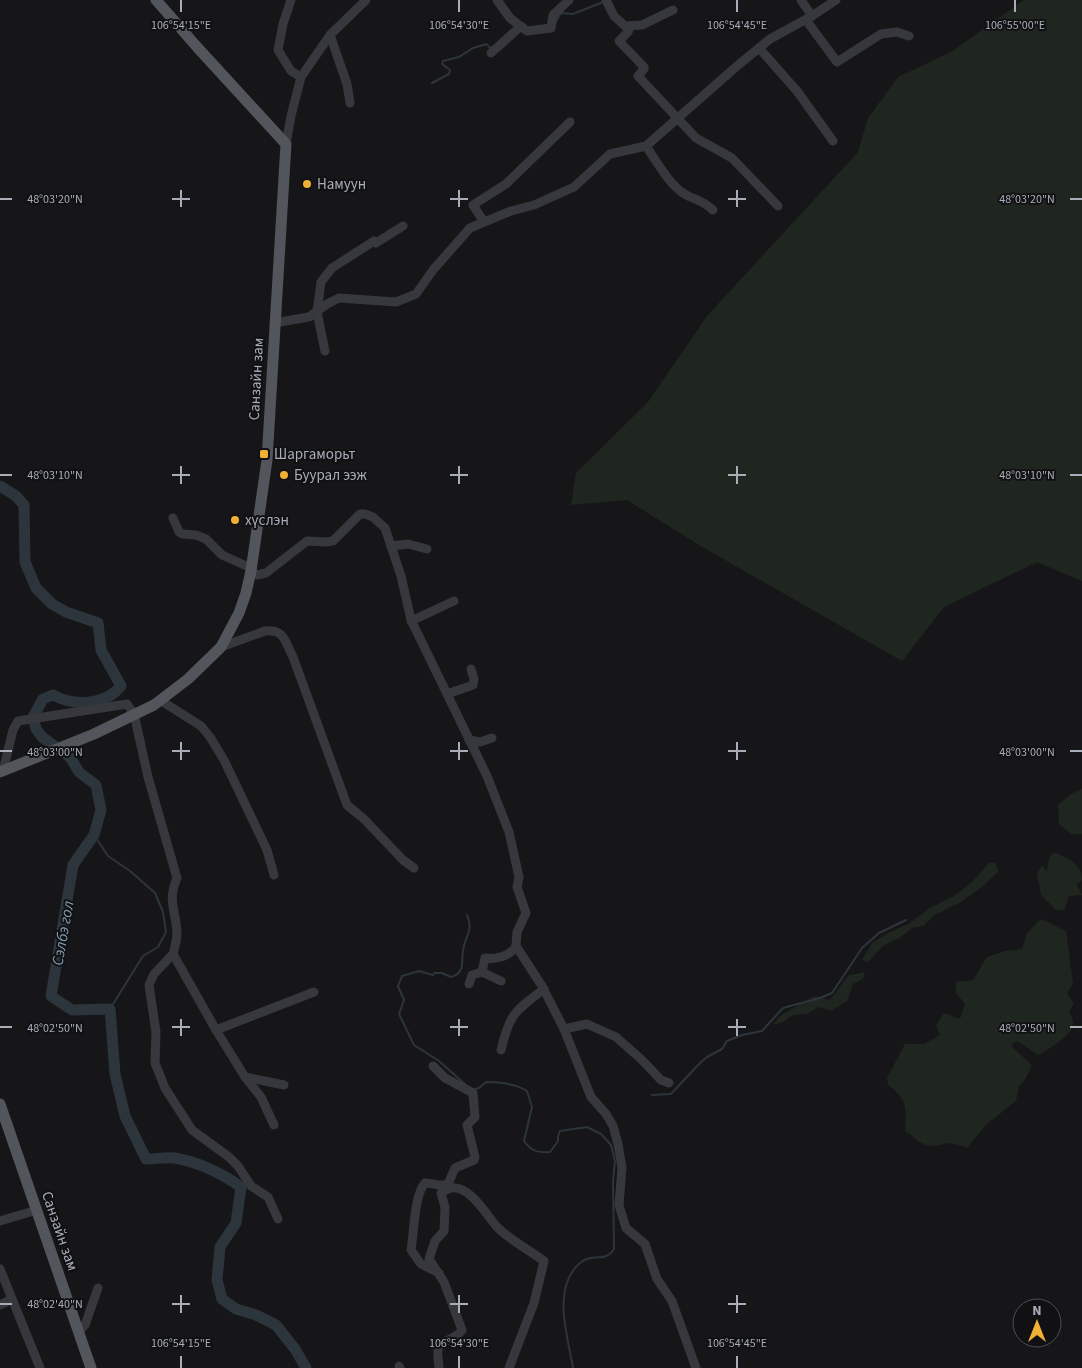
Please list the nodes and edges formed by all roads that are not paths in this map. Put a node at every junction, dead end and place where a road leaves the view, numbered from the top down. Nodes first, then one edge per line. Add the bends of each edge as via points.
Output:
1 (156, 0) edge
2 (291, 0) edge
3 (366, 0) edge
4 (497, 0) edge
5 (569, 0) edge
6 (606, 0) edge
7 (800, 0) edge
8 (836, 0) edge
9 (673, 10) dead end
10 (809, 18) junction
11 (521, 26) junction
12 (630, 26) junction
13 (330, 35) junction
14 (908, 36) dead end
15 (759, 48) junction
16 (491, 53) dead end
17 (301, 76) junction
18 (350, 103) dead end
19 (677, 119) junction
20 (570, 122) dead end
21 (833, 141) dead end
22 (286, 144) junction
23 (646, 146) junction
24 (778, 206) dead end
25 (713, 210) dead end
26 (484, 222) junction
27 (403, 226) dead end
28 (318, 312) junction
29 (274, 323) junction
30 (325, 351) dead end
31 (173, 518) dead end
32 (391, 546) junction
33 (427, 549) dead end
34 (251, 570) junction
35 (454, 601) dead end
36 (412, 621) junction
37 (221, 647) junction
38 (471, 669) dead end
39 (447, 694) junction
40 (160, 700) junction
41 (134, 714) junction
42 (492, 738) dead end
43 (469, 740) junction
44 (2, 772) edge
45 (414, 868) dead end
46 (274, 875) dead end
47 (516, 946) junction
48 (173, 954) junction
49 (482, 972) junction
50 (501, 981) dead end
51 (469, 984) dead end
52 (544, 989) junction
53 (314, 992) dead end
54 (564, 1029) junction
55 (216, 1030) junction
56 (501, 1050) dead end
57 (433, 1066) dead end
58 (246, 1077) junction
59 (669, 1083) dead end
60 (284, 1085) dead end
61 (0, 1104) edge
62 (274, 1125) dead end
63 (37, 1210) junction
64 (278, 1220) dead end
65 (0, 1221) edge
66 (0, 1269) edge
67 (439, 1274) junction
68 (98, 1288) dead end
69 (12, 1299) junction
70 (0, 1305) edge
71 (78, 1331) junction
72 (40, 1368) edge
73 (91, 1368) edge
74 (439, 1368) edge
75 (509, 1368) edge
76 (696, 1368) edge

1 - 22 main road
2 - 17 street via 278,50 292,70
3 - 13 street
4 - 11 street via 510,18
5 - 11 street via 553,15 551,28 527,31
6 - 12 street via 614,16 625,26
7 - 10 street
8 - 10 street
9 - 12 street via 642,25
10 - 14 street via 837,62 881,34 897,32
10 - 15 street
11 - 16 street
12 - 19 street via 619,40 644,67 638,76
13 - 17 street
13 - 18 street
15 - 19 street
15 - 21 street via 797,91
17 - 22 street
19 - 23 street
19 - 24 street via 696,138 732,158
20 - 26 street via 506,184 473,205
22 - 29 main road, Санзайн зам
23 - 25 street via 676,186
23 - 26 street via 610,154 574,187
26 - 28 street via 470,228 416,294 396,302 339,298
27 - 28 street via 332,268 321,282
28 - 29 street via 309,317
28 - 30 street
29 - 34 main road, Санзайн зам via 267,460
31 - 34 street via 179,532 206,539 222,555
32 - 33 street via 408,544
32 - 34 street via 385,528 373,517 360,514 333,541 307,541 266,572 257,575
32 - 36 street
34 - 37 main road, Санзайн зам via 239,613
35 - 36 street
36 - 39 street
37 - 40 main road, Санзайн зам via 188,679
37 - 45 street via 265,631 272,630 284,636 347,805
38 - 39 street via 473,685
39 - 43 street
40 - 41 main road, Санзайн зам
40 - 46 street via 201,726 210,737 267,850
41 - 44 main road, Санзайн зам
41 - 44 street via 123,704 18,721
41 - 48 street via 177,878 172,889 177,935
42 - 43 street via 480,742
43 - 47 street via 510,832 519,877 517,887 526,913 517,932
47 - 49 street via 513,951 493,959 485,958
47 - 52 street
48 - 55 street
48 - 64 street via 154,974 149,985 156,1032 155,1063 165,1088 192,1130 230,1157 251,1186 268,1197
49 - 50 street
49 - 51 street via 472,975
52 - 54 street
52 - 56 street via 510,1018
53 - 55 street
54 - 59 street via 587,1024 616,1037 660,1080
54 - 76 street via 592,1097 613,1126 622,1168 619,1206 626,1228 645,1244 657,1279 672,1301
55 - 58 street
57 - 67 street via 446,1078 473,1093 475,1106 475,1117 467,1125 474,1160 455,1168 448,1184 425,1184 418,1197 412,1250 421,1264
58 - 60 street
58 - 62 street via 261,1097
61 - 63 main road, Санзайн зам
63 - 65 street
63 - 71 main road, Санзайн зам
66 - 69 street
67 - 74 street via 462,1330 456,1338 439,1347
67 - 75 street via 430,1259 435,1241 444,1231 446,1218 440,1193 450,1188 458,1188 469,1195 497,1227 544,1261 534,1303
68 - 71 street via 85,1325
69 - 70 street
69 - 72 street
71 - 73 main road, Санзайн зам

